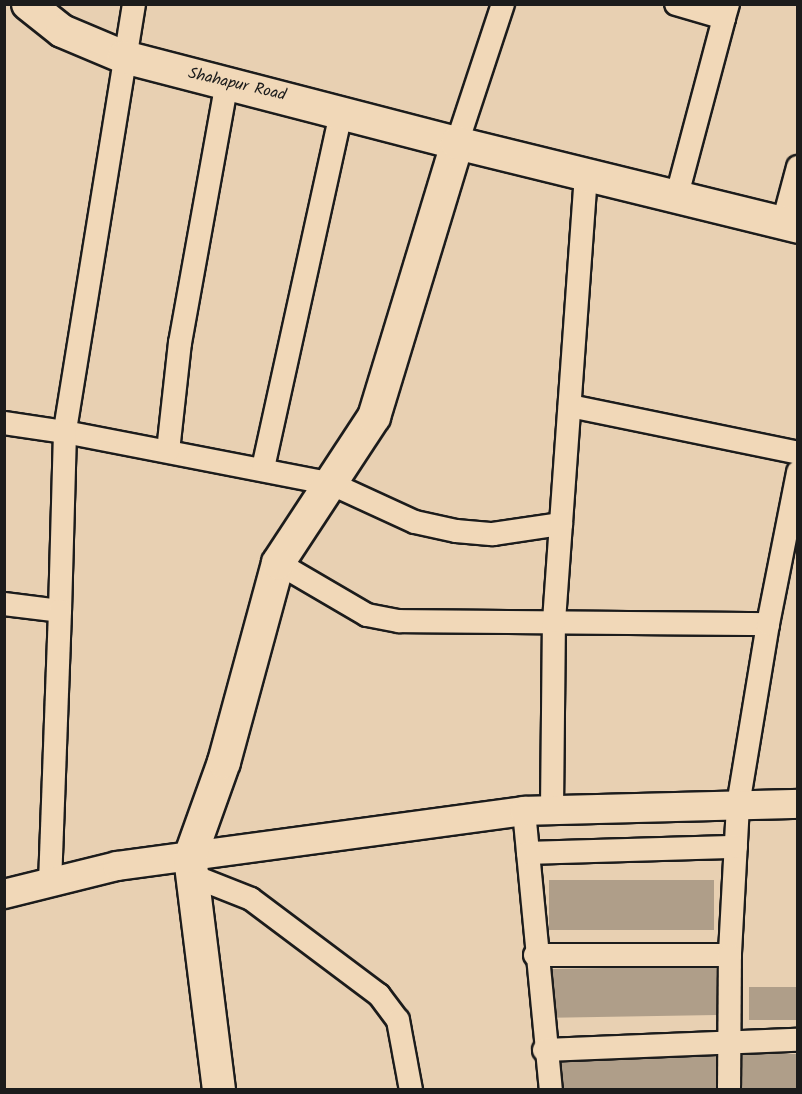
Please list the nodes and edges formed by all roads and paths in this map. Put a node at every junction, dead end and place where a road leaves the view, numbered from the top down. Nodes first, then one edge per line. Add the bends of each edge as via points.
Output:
1 (28, 4) edge
2 (134, 4) edge
3 (503, 4) edge
4 (676, 4) edge
5 (726, 11) edge
6 (124, 57) junction
7 (227, 81) junction
8 (342, 111) junction
9 (457, 143) junction
10 (798, 167) edge
11 (586, 176) junction
12 (677, 195) junction
13 (790, 225) edge
14 (570, 406) junction
15 (4, 423) edge
16 (65, 432) junction
17 (168, 451) junction
18 (798, 453) edge
19 (263, 468) junction
20 (798, 472) edge
21 (332, 484) junction
22 (561, 524) junction
23 (278, 563) junction
24 (4, 604) edge
25 (60, 611) junction
26 (554, 621) junction
27 (768, 624) junction
28 (798, 804) edge
29 (738, 805) junction
30 (552, 808) junction
31 (524, 811) junction
32 (736, 847) junction
33 (528, 853) junction
34 (191, 866) junction
35 (50, 882) junction
36 (4, 894) edge
37 (535, 955) junction
38 (730, 955) junction
39 (798, 1040) edge
40 (730, 1041) junction
41 (544, 1050) junction
42 (219, 1089) edge
43 (411, 1089) edge
44 (551, 1089) edge
45 (729, 1089) edge

1 - 6 main road, Shahapur Road via 62,31
2 - 6 street
3 - 9 street
4 - 5 street
5 - 12 street
6 - 7 main road, Shahapur Road
6 - 16 street
7 - 8 main road, Shahapur Road
7 - 17 street via 180,343
8 - 9 main road, Shahapur Road
8 - 19 street
9 - 11 main road, Shahapur Road
9 - 21 main road via 390,376 361,441
10 - 13 street
11 - 12 main road, Shahapur Road
11 - 14 street
12 - 13 main road, Shahapur Road
14 - 18 street
14 - 22 street
15 - 16 street
16 - 17 street
16 - 25 street
17 - 19 street
19 - 21 street
20 - 27 street
21 - 22 street via 415,522 456,531 493,534
21 - 23 main road
22 - 26 street
23 - 26 street via 367,615 399,621
23 - 34 main road via 224,762
24 - 25 street
25 - 35 street
26 - 27 street
26 - 30 street
27 - 29 street
28 - 29 street
29 - 30 street
29 - 32 street
30 - 31 street
31 - 33 street
31 - 34 street
32 - 33 street
32 - 38 street
33 - 37 street
34 - 35 street
34 - 42 main road
34 - 43 street via 251,899 379,995 398,1020
35 - 36 street
37 - 38 street
37 - 41 street
38 - 40 street
39 - 40 street
40 - 41 street
40 - 45 street
41 - 44 street

